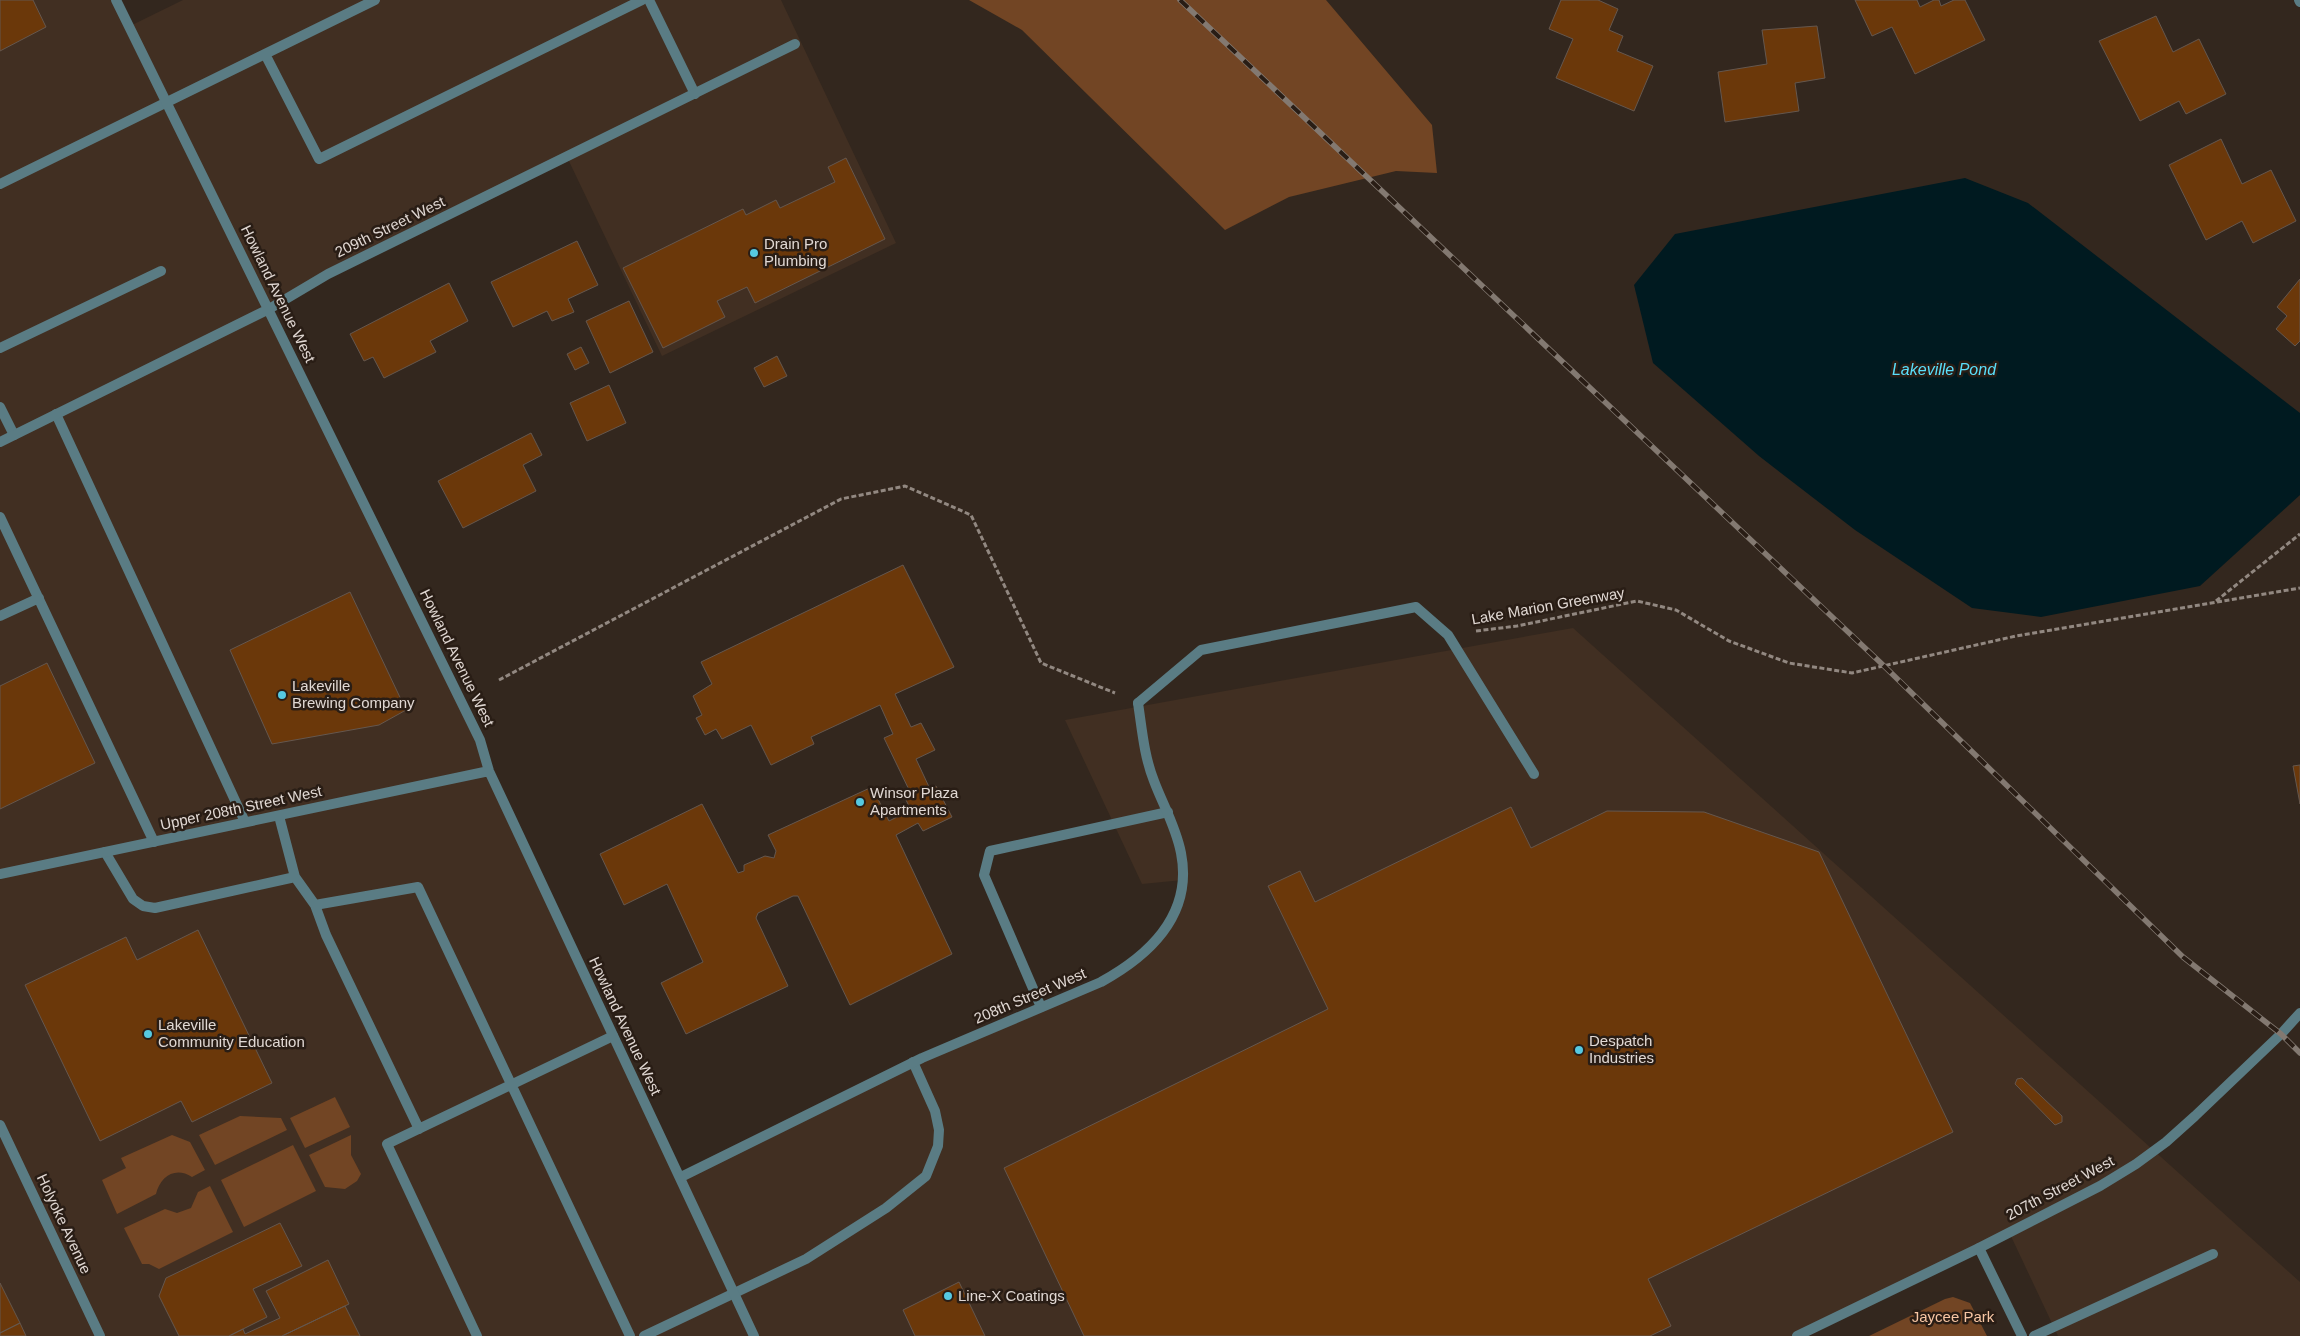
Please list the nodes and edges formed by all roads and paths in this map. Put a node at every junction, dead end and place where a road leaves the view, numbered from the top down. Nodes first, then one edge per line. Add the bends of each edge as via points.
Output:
1 (116, 0) edge
2 (375, 0) edge
3 (642, 0) edge
4 (649, 0) edge
5 (795, 44) dead end
6 (265, 54) junction
7 (695, 94) junction
8 (166, 101) junction
9 (0, 184) edge
10 (161, 271) dead end
11 (269, 309) junction
12 (0, 348) edge
13 (0, 407) edge
14 (56, 414) junction
15 (14, 435) junction
16 (0, 442) edge
17 (0, 518) edge
18 (2300, 534) edge
19 (2300, 588) edge
20 (39, 598) junction
21 (2216, 601) junction
22 (0, 616) edge
23 (1448, 635) junction
24 (499, 680) dead end
25 (1138, 703) junction
26 (489, 771) junction
27 (1534, 774) dead end
28 (1168, 812) junction
29 (279, 816) junction
30 (245, 822) junction
31 (154, 842) junction
32 (105, 852) junction
33 (0, 874) edge
34 (295, 877) junction
35 (315, 904) junction
36 (1041, 1007) junction
37 (2300, 1013) edge
38 (613, 1036) junction
39 (913, 1062) junction
40 (510, 1085) junction
41 (0, 1125) edge
42 (418, 1129) junction
43 (2, 1136) edge
44 (681, 1177) junction
45 (1979, 1248) junction
46 (2213, 1254) dead end
47 (734, 1293) junction
48 (100, 1336) edge
49 (477, 1336) edge
50 (630, 1336) edge
51 (644, 1336) edge
52 (754, 1336) edge
53 (1796, 1336) edge
54 (2022, 1336) edge
55 (2034, 1336) edge

1 - 8 street, Howland Avenue West
2 - 6 street
3 - 6 street via 320,160
4 - 7 street
5 - 7 street, 209th Street West
6 - 8 street
7 - 11 street, 209th Street West via 328,274
8 - 9 street
8 - 11 street, Howland Avenue West
10 - 12 street
11 - 14 street, 209th Street West
11 - 26 street, Howland Avenue West via 480,740
13 - 15 street
14 - 15 street, 209th Street West
14 - 30 street
15 - 16 street, 209th Street West
17 - 20 street
18 - 21 path
19 - 21 path, Lake Marion Greenway
20 - 22 street
20 - 31 street
21 - 23 path, Lake Marion Greenway via 2016,636 1852,673 1789,663 1729,641 1676,610 1637,602 1517,626
23 - 25 street via 1416,608 1201,650
23 - 27 street
24 - 25 path via 842,499 905,486 971,515 1042,663
25 - 28 street, 208th Street West via 1146,758
26 - 29 street, Upper 208th Street West
26 - 38 street, Howland Avenue West
28 - 36 street, 208th Street West via 1181,852 1184,875 1172,918 1158,939 1124,969
28 - 36 street via 990,850 984,875
29 - 30 street, Upper 208th Street West
29 - 34 street
30 - 31 street, Upper 208th Street West
31 - 32 street, Upper 208th Street West
32 - 33 street, Upper 208th Street West
32 - 34 street via 133,898 143,906 155,908
34 - 35 street
35 - 40 street via 418,888
35 - 42 street via 326,935
36 - 39 street, 208th Street West
37 - 45 street, 207th Street West via 2195,1116 2144,1158 2100,1186
38 - 40 street
38 - 44 street, Howland Avenue West
39 - 44 street, 208th Street West
39 - 47 street via 935,1111 939,1130 938,1146 926,1176 833,1244
40 - 42 street
40 - 50 street
41 - 43 street, Holyoke Avenue
42 - 49 street via 386,1144
43 - 48 street, Holyoke Avenue
44 - 47 street, Howland Avenue West
45 - 53 street, 207th Street West
45 - 54 street
46 - 55 street
47 - 51 street
47 - 52 street, Howland Avenue West

